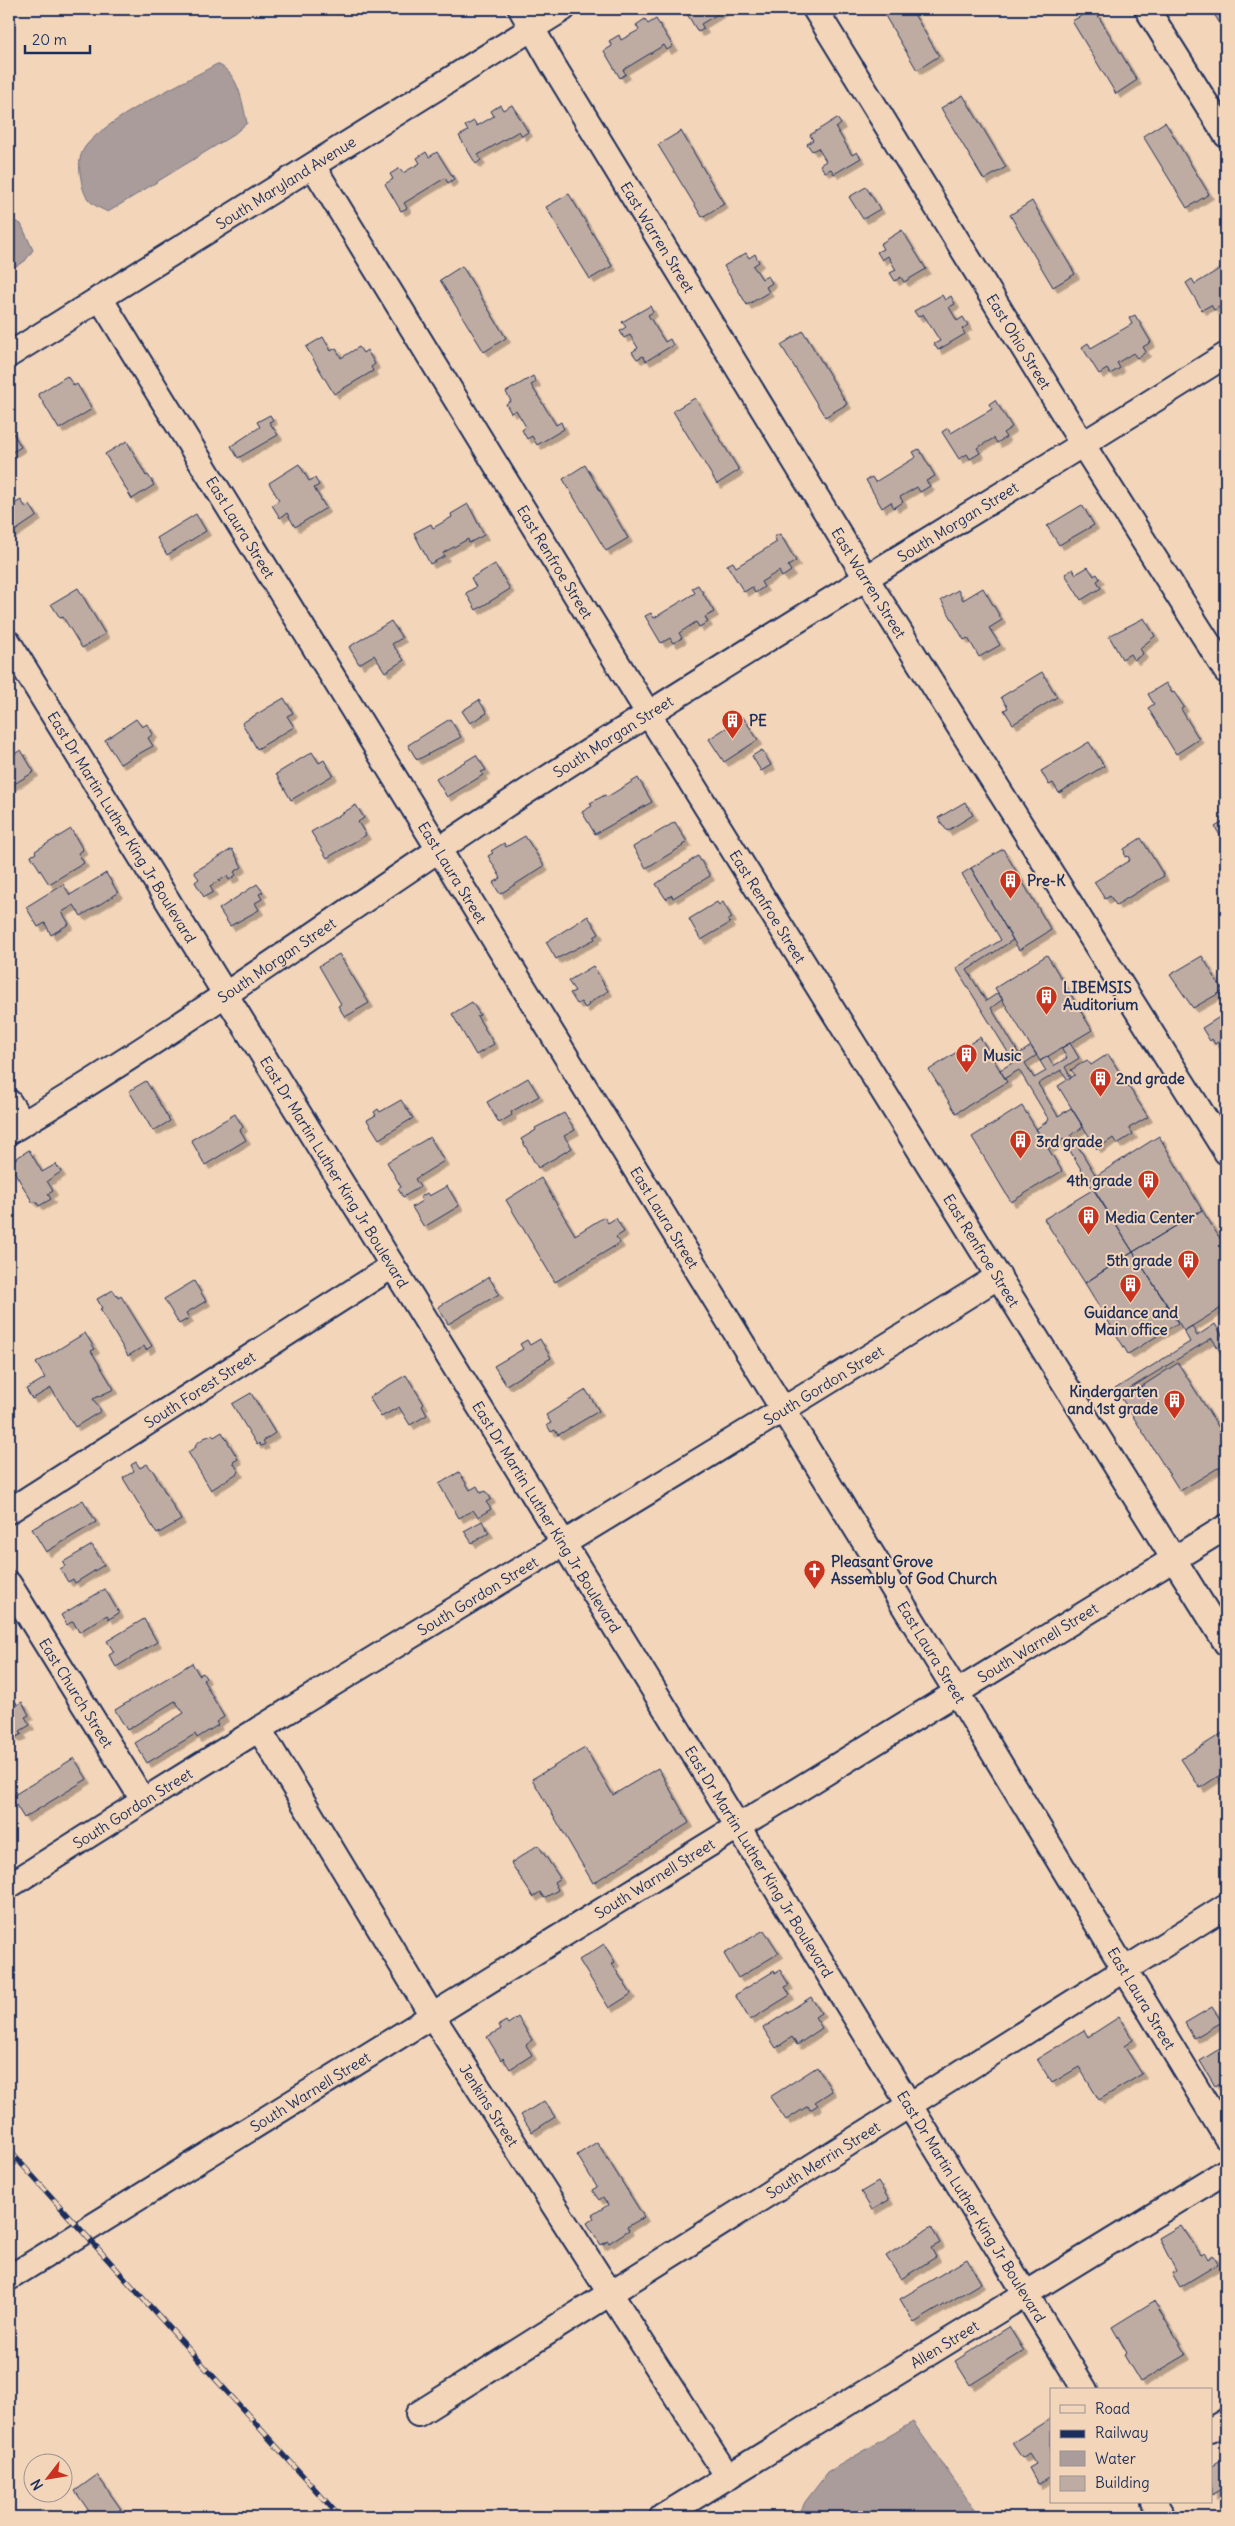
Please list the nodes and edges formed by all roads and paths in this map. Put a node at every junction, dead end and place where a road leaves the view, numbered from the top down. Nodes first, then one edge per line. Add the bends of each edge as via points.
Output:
1 (563, 9) edge
2 (815, 9) edge
3 (1147, 9) edge
4 (526, 19) edge
5 (1226, 135) edge
6 (313, 166) junction
7 (100, 298) junction
8 (9, 355) edge
9 (1226, 355) edge
10 (1083, 444) junction
11 (866, 578) junction
12 (9, 643) edge
13 (1226, 671) edge
14 (648, 713) junction
15 (439, 848) junction
16 (224, 996) junction
17 (9, 1102) edge
18 (16, 1128) edge
19 (1224, 1143) edge
20 (391, 1268) junction
21 (999, 1276) junction
22 (784, 1411) junction
23 (9, 1511) edge
24 (1226, 1528) edge
25 (561, 1543) junction
26 (1175, 1558) junction
27 (9, 1584) edge
28 (1226, 1644) edge
29 (956, 1691) junction
30 (259, 1729) junction
31 (143, 1800) junction
32 (737, 1827) junction
33 (9, 1886) edge
34 (1226, 1906) edge
35 (1125, 1972) junction
36 (433, 2017) junction
37 (908, 2104) junction
38 (1226, 2137) edge
39 (1226, 2171) edge
40 (9, 2278) edge
41 (1025, 2294) junction
42 (609, 2295) junction
43 (1084, 2388) edge
44 (418, 2414) dead end
45 (1226, 2421) edge
46 (1212, 2429) edge
47 (728, 2477) junction
48 (1155, 2504) edge
49 (662, 2517) edge
50 (1163, 2517) edge

1 - 4 street, South Maryland Avenue
2 - 10 street, East Ohio Street
3 - 5 street
4 - 6 street, South Maryland Avenue
4 - 11 street, East Warren Street
6 - 7 street, South Maryland Avenue
6 - 14 street, East Renfroe Street
7 - 8 street, South Maryland Avenue
7 - 15 street, East Laura Street
9 - 10 street, South Morgan Street
10 - 11 street, South Morgan Street
10 - 13 street, East Ohio Street
11 - 14 street, South Morgan Street
11 - 19 street, East Warren Street
12 - 16 street, East Dr Martin Luther King Jr Boulevard
14 - 15 street, South Morgan Street
14 - 21 street, East Renfroe Street
15 - 16 street, South Morgan Street
15 - 22 street, East Laura Street
16 - 18 street, South Morgan Street
16 - 20 street, East Dr Martin Luther King Jr Boulevard
17 - 18 street
20 - 23 street, South Forest Street
20 - 25 street, East Dr Martin Luther King Jr Boulevard
21 - 22 street, South Gordon Street
21 - 26 street, East Renfroe Street
22 - 25 street, South Gordon Street
22 - 29 street, East Laura Street
24 - 26 street, South Warnell Street
25 - 30 street, South Gordon Street
25 - 32 street, East Dr Martin Luther King Jr Boulevard
26 - 28 street, East Renfroe Street
26 - 29 street, South Warnell Street
27 - 31 street, East Church Street
29 - 32 street, South Warnell Street
29 - 35 street, East Laura Street
30 - 31 street, South Gordon Street
30 - 36 street, Jenkins Street
31 - 33 street, South Gordon Street
32 - 36 street, South Warnell Street
32 - 37 street, East Dr Martin Luther King Jr Boulevard
34 - 35 street, South Merrin Street
35 - 37 street, South Merrin Street
35 - 38 street, East Laura Street
36 - 40 street, South Warnell Street
36 - 42 street, Jenkins Street
37 - 41 street, East Dr Martin Luther King Jr Boulevard
37 - 42 street, South Merrin Street
39 - 41 street, Allen Street
41 - 43 street, East Dr Martin Luther King Jr Boulevard
41 - 47 street, Allen Street
42 - 44 street, South Merrin Street
42 - 47 street, Jenkins Street
45 - 46 street
47 - 49 street, Allen Street
48 - 50 street

